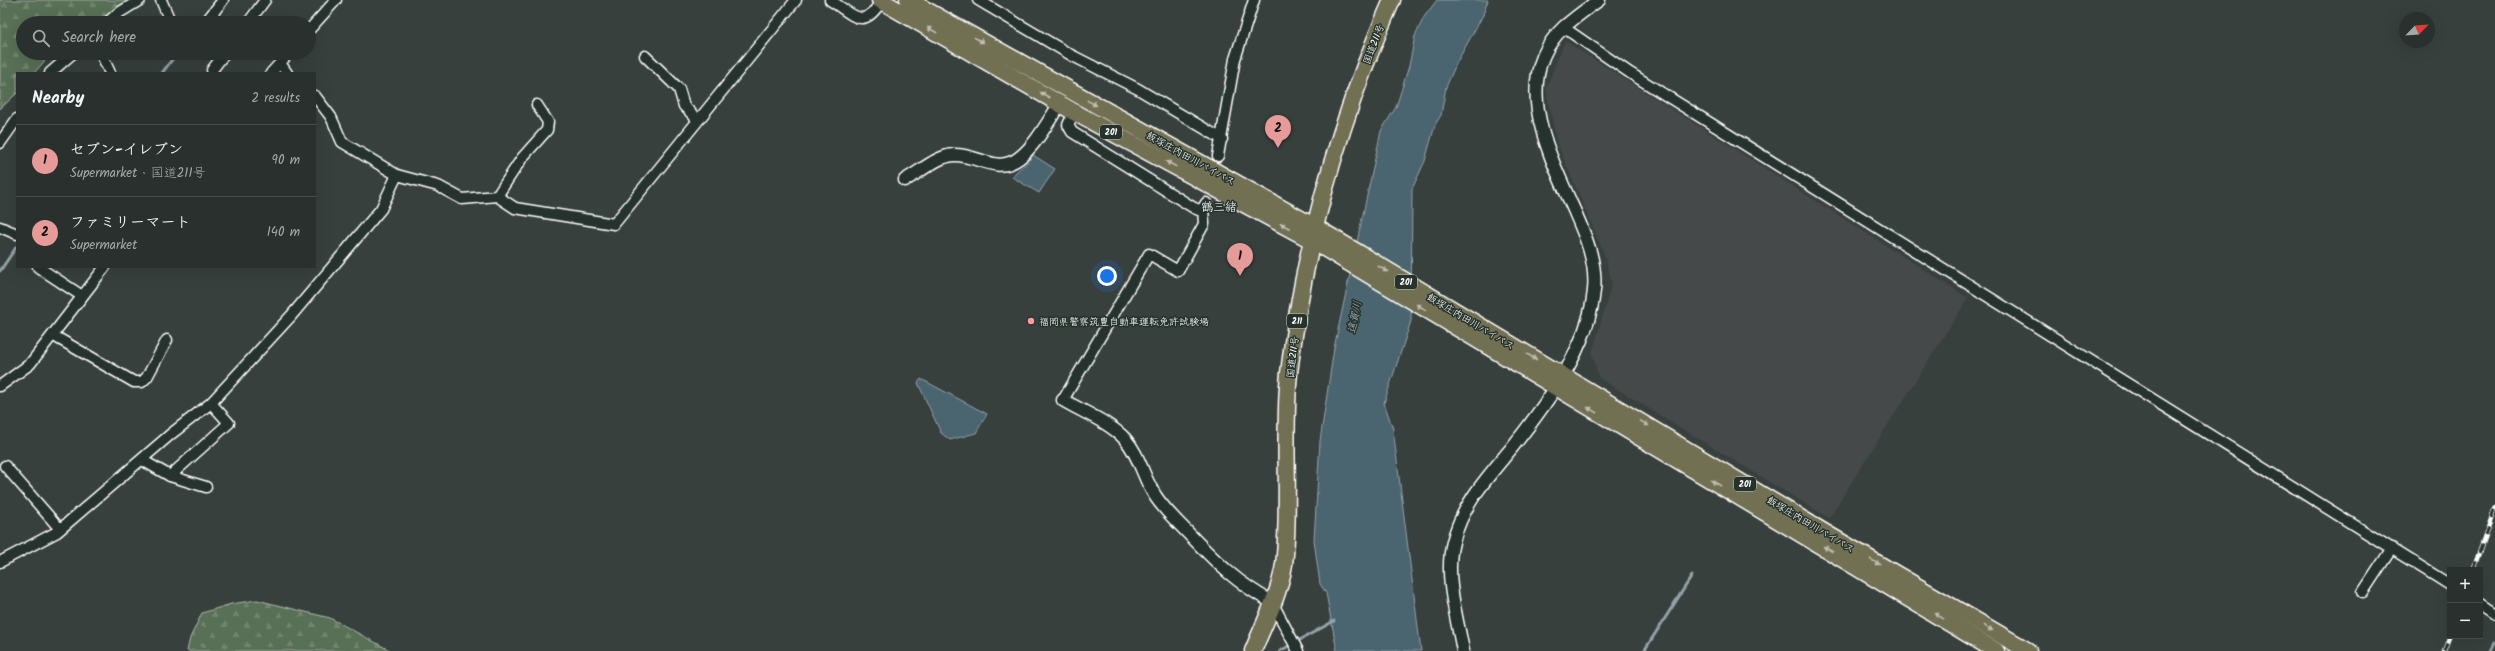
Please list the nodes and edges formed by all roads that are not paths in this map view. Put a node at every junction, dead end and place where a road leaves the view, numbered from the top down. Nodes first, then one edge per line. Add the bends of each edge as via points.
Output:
1 (140, 0) edge
2 (161, 0) edge
3 (223, 0) edge
4 (265, 0) edge
5 (336, 0) edge
6 (796, 0) edge
7 (830, 0) edge
8 (882, 0) edge
9 (908, 0) edge
10 (978, 0) edge
11 (1254, 0) edge
12 (1392, 0) edge
13 (1594, 2) edge
14 (115, 16) edge
15 (168, 16) edge
16 (210, 16) edge
17 (253, 16) edge
18 (316, 22) edge
19 (1563, 28) junction
20 (646, 56) dead end
21 (65, 60) edge
22 (104, 60) edge
23 (220, 60) edge
24 (283, 60) edge
25 (280, 63) junction
26 (212, 70) dead end
27 (51, 72) edge
28 (110, 72) edge
29 (272, 72) edge
30 (287, 72) edge
31 (316, 97) edge
32 (537, 105) dead end
33 (1067, 108) junction
34 (16, 120) edge
35 (698, 120) junction
36 (1222, 140) junction
37 (0, 143) edge
38 (1218, 156) tunnel mouth
39 (397, 175) junction
40 (905, 180) dead end
41 (497, 196) junction
42 (0, 227) edge
43 (1313, 233) junction
44 (16, 234) edge
45 (40, 268) edge
46 (104, 268) edge
47 (82, 296) junction
48 (54, 336) junction
49 (167, 340) dead end
50 (1558, 380) junction
51 (1, 385) edge
52 (1063, 400) joint
53 (211, 402) junction
54 (142, 460) junction
55 (6, 466) dead end
56 (170, 476) junction
57 (206, 487) dead end
58 (60, 529) junction
59 (2392, 548) junction
60 (0, 562) edge
61 (2447, 583) edge
62 (2363, 592) dead end
63 (1272, 602) junction
64 (2483, 606) edge
65 (2495, 614) edge
66 (1253, 651) edge
67 (1298, 651) edge
68 (1463, 651) edge
69 (1996, 651) edge
70 (2028, 651) edge

1 - 14 street
2 - 15 street
3 - 16 street
4 - 17 street
5 - 18 street
6 - 35 street
7 - 8 street via 858,18 865,19 872,16
33 -> 8 highway, 飯塚庄内田川バイパス / 201
9 -> 43 highway, 飯塚庄内田川バイパス / 201
10 - 36 street via 1071,55 1138,89
11 - 36 street via 1235,59
12 - 43 highway, 国道211号 / 211 via 1372,46 1343,130
13 - 19 street
19 - 50 street via 1548,47 1538,68 1536,96 1541,130 1548,153 1584,232 1593,261 1594,289 1589,319 1579,346
19 - 59 street
20 - 35 street via 679,89 684,106
21 - 27 street
22 - 28 street
23 - 26 street
24 - 25 street
25 - 29 street
25 - 30 street
31 - 39 street via 332,117 342,142
32 - 41 street via 548,122 547,130 522,158
33 - 40 street via 1020,157 1010,163 992,164 962,155 953,155
43 -> 33 highway, 飯塚庄内田川バイパス / 201
33 - 52 street via 1068,125 1072,132 1194,208 1198,210 1204,206 1204,224 1178,271 1149,254
34 - 37 street
35 - 41 street via 614,224 515,208
36 - 38 street
39 - 41 street via 438,186 462,199
39 - 53 street via 381,208 291,316
42 - 44 street
43 - 50 highway, 飯塚庄内田川バイパス / 201
43 - 63 highway, 国道211号 / 211 via 1294,339 1286,410 1285,556 1281,578
45 - 47 street
46 - 47 street
47 - 48 street
48 - 49 street via 134,382 142,382 147,377
48 - 51 street via 30,364
50 - 68 street via 1518,440 1478,490 1458,524 1450,564
69 -> 50 highway, 飯塚庄内田川バイパス / 201
50 -> 70 highway, 飯塚庄内田川バイパス / 201
52 - 63 street via 1115,430 1125,439 1155,497 1166,510 1230,576
53 - 54 street
53 - 56 street via 229,423
54 - 56 street
54 - 58 street
55 - 58 street
56 - 57 street
58 - 60 street
59 - 61 street
59 - 62 street
63 - 66 highway, 国道211号 / 211
63 - 67 street
64 - 65 street

